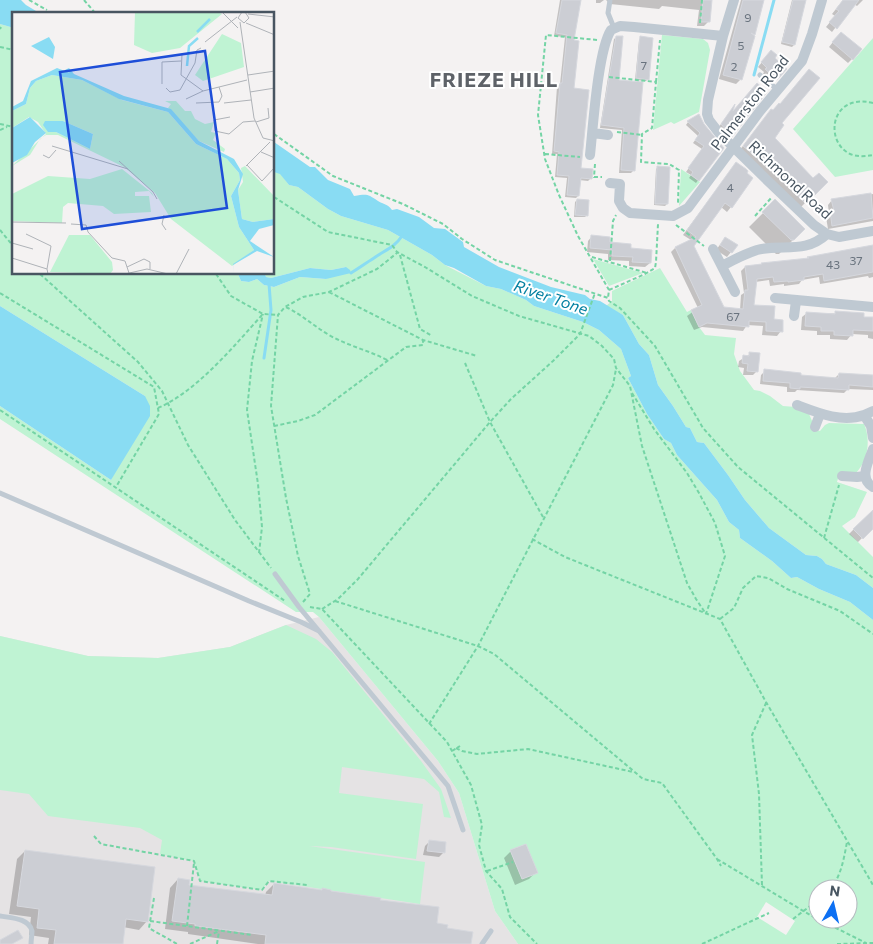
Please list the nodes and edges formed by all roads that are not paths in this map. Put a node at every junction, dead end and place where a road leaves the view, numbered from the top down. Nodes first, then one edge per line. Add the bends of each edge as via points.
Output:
1 (610, 0) edge
2 (734, 0) edge
3 (822, 0) edge
4 (614, 28) junction
5 (723, 36) junction
6 (760, 76) dead end
7 (778, 90) junction
8 (593, 133) junction
9 (608, 135) road end
10 (733, 147) junction
11 (590, 155) road end
12 (619, 184) road end
13 (873, 231) edge
14 (828, 234) junction
15 (713, 249) road end
16 (722, 266) junction
17 (734, 292) dead end
18 (774, 298) dead end
19 (796, 301) junction
20 (873, 307) edge
21 (794, 316) dead end
22 (797, 405) dead end
23 (868, 413) edge
24 (820, 414) junction
25 (815, 427) dead end
26 (873, 438) edge
27 (873, 449) edge
28 (842, 476) road end
29 (865, 476) junction
30 (873, 487) edge
31 (0, 493) edge
32 (275, 574) road end
33 (319, 631) junction
34 (463, 830) dead end
35 (0, 916) edge
36 (491, 931) dead end
37 (31, 944) edge
38 (482, 944) edge

1 - 4 lane via 608,13
2 - 5 street, Richmond Road
3 - 7 street, Palmerston Road via 802,61
4 - 5 street
4 - 8 street via 606,40
5 - 10 street, Richmond Road via 707,114
6 - 7 lane
7 - 10 street, Palmerston Road
8 - 9 street
8 - 11 street
10 - 12 street, Palmerston Road via 702,192 676,219 630,213 619,200
10 - 14 street, Richmond Road via 814,225
13 - 14 street, Richmond Road via 839,237
14 - 16 street, Richmond Road via 820,240 791,249 758,250
15 - 16 street
16 - 17 street
18 - 19 street
19 - 20 street
19 - 21 street
22 - 24 street
23 - 24 street via 854,418
23 - 26 street
24 - 25 street
27 - 29 street
28 - 29 street
29 - 30 street
31 - 33 lane
32 - 33 lane
33 - 34 lane via 448,786
35 - 37 lane via 20,919 27,924 32,931
36 - 38 lane

